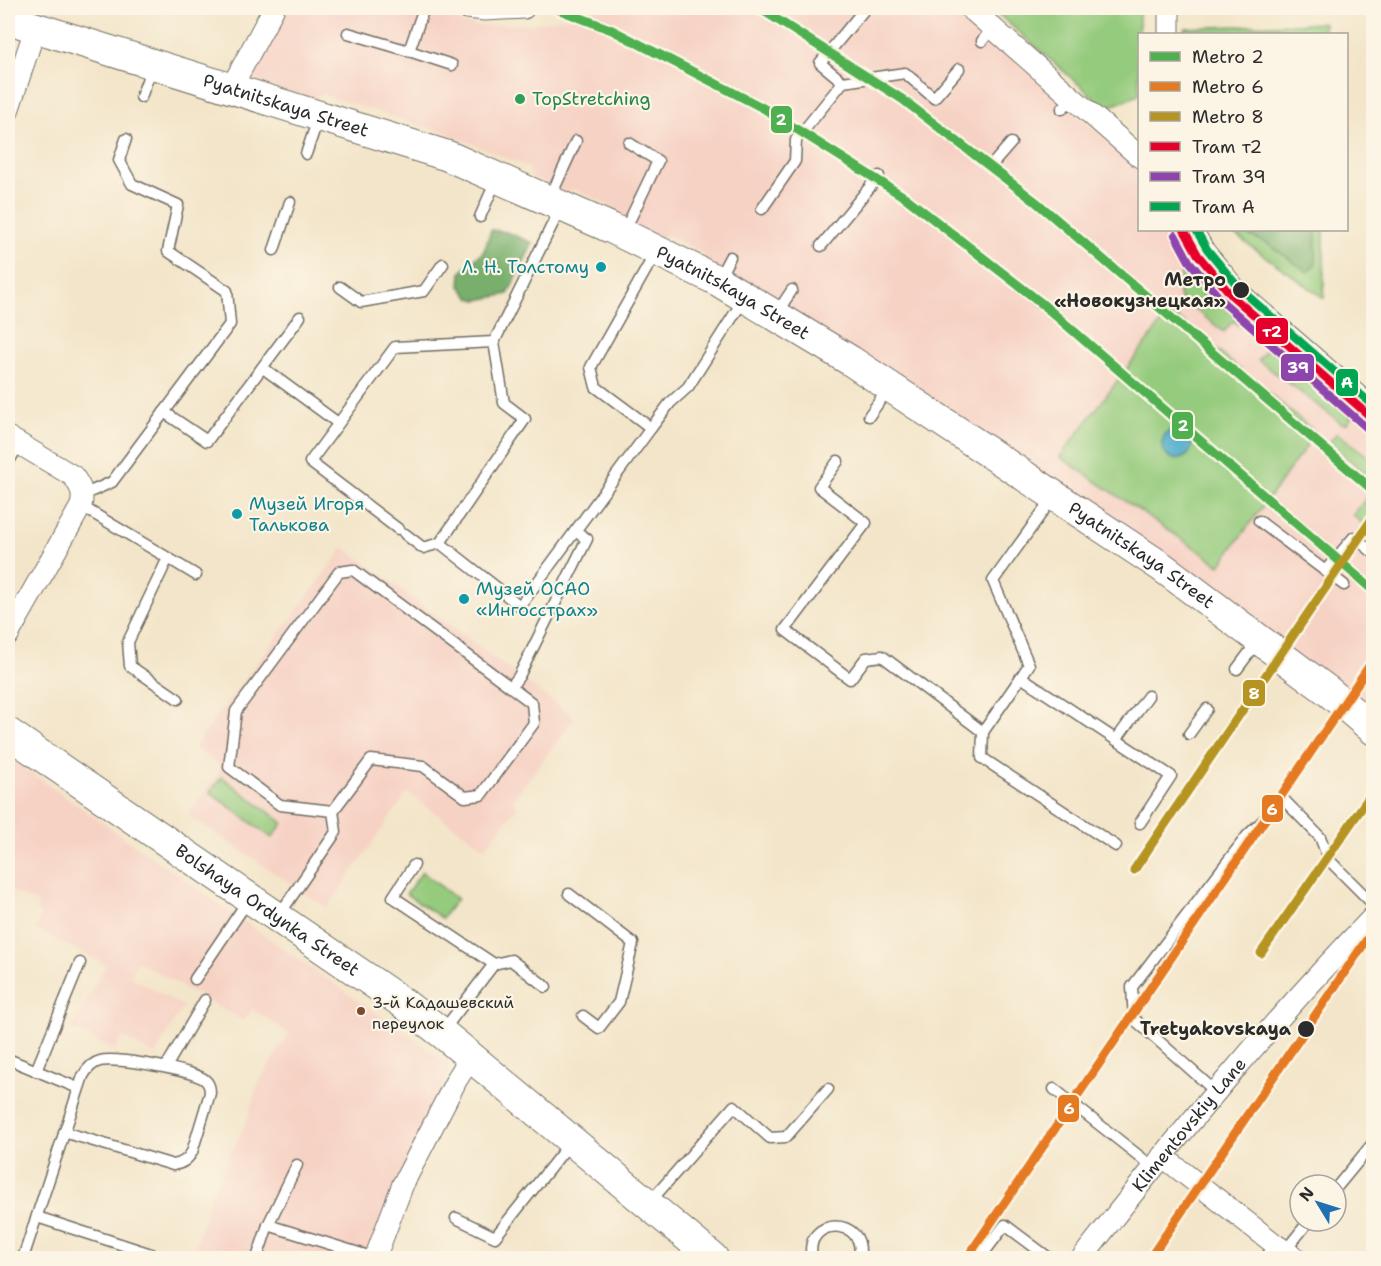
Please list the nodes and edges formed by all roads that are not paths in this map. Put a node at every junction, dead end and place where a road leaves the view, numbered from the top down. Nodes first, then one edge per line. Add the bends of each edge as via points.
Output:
1 (274, 8) edge
2 (424, 8) edge
3 (467, 8) edge
4 (524, 8) edge
5 (970, 8) edge
6 (1169, 8) edge
7 (863, 10) dead end
8 (22, 23) edge
9 (348, 33) dead end
10 (1169, 33) edge
11 (409, 51) junction
12 (153, 63) junction
13 (452, 65) dead end
14 (958, 69) dead end
15 (843, 82) junction
16 (231, 88) junction
17 (141, 97) dead end
18 (8, 111) edge
19 (319, 116) junction
20 (126, 139) dead end
21 (576, 141) dead end
22 (629, 143) dead end
23 (1011, 143) dead end
24 (306, 154) dead end
25 (1138, 156) edge
26 (991, 166) dead end
27 (879, 176) dead end
28 (497, 177) junction
29 (290, 202) dead end
30 (555, 203) junction
31 (762, 209) dead end
32 (480, 216) dead end
33 (1193, 231) edge
34 (623, 234) junction
35 (821, 246) dead end
36 (274, 250) dead end
37 (657, 250) junction
38 (444, 264) dead end
39 (340, 287) dead end
40 (745, 296) junction
41 (300, 317) dead end
42 (494, 342) junction
43 (263, 368) junction
44 (890, 386) junction
45 (1374, 410) edge
46 (164, 412) junction
47 (869, 416) dead end
48 (338, 423) junction
49 (651, 428) junction
50 (13, 440) edge
51 (838, 461) dead end
52 (8, 463) edge
53 (1054, 496) junction
54 (82, 501) junction
55 (1259, 521) dead end
56 (575, 531) junction
57 (440, 543) junction
58 (1374, 553) edge
59 (168, 558) junction
60 (1325, 571) junction
61 (196, 575) dead end
62 (1344, 585) dead end
63 (8, 635) edge
64 (1259, 639) junction
65 (1237, 669) dead end
66 (1021, 677) junction
67 (511, 687) junction
68 (1148, 696) dead end
69 (178, 699) dead end
70 (1207, 709) dead end
71 (1374, 730) edge
72 (983, 732) junction
73 (8, 733) edge
74 (1189, 734) dead end
75 (1116, 740) junction
76 (333, 811) junction
77 (1140, 823) dead end
78 (1116, 846) dead end
79 (414, 865) dead end
80 (569, 894) dead end
81 (249, 899) junction
82 (1374, 905) edge
83 (1374, 916) edge
84 (277, 918) junction
85 (80, 963) dead end
86 (494, 964) junction
87 (195, 979) dead end
88 (546, 987) dead end
89 (205, 1000) dead end
90 (583, 1016) dead end
91 (442, 1033) junction
92 (471, 1057) junction
93 (8, 1059) edge
94 (166, 1067) junction
95 (36, 1071) junction
96 (78, 1088) junction
97 (828, 1089) dead end
98 (1054, 1089) dead end
99 (1215, 1092) junction
100 (64, 1132) junction
101 (572, 1140) junction
102 (1374, 1142) edge
103 (1157, 1161) junction
104 (297, 1166) dead end
105 (1348, 1173) edge
106 (648, 1204) junction
107 (37, 1217) junction
108 (456, 1218) dead end
109 (268, 1225) junction
110 (1298, 1233) edge
111 (700, 1252) edge
112 (1280, 1253) edge
113 (23, 1258) edge
114 (157, 1258) edge
115 (257, 1258) edge
116 (375, 1258) edge
117 (812, 1258) edge
118 (859, 1258) edge
119 (980, 1258) edge
120 (1049, 1258) edge
121 (1083, 1258) edge

1 - 16 street
2 - 11 lane
3 - 4 street
5 - 25 street via 988,34 1068,103
6 - 10 street
7 - 15 lane via 820,63
8 - 12 street, Pyatnitskaya Street
8 - 18 street
9 - 11 lane
11 - 13 lane
12 - 16 street, Pyatnitskaya Street
12 - 17 lane
14 - 15 lane via 934,98 905,73
15 - 31 lane via 796,140 795,161
16 - 19 street, Pyatnitskaya Street
19 - 24 lane
19 - 28 street, Pyatnitskaya Street via 448,156
20 - 46 lane via 119,160 132,184 178,205 168,251 227,291 230,324
21 - 30 lane
22 - 34 lane via 658,161
23 - 26 lane
27 - 35 lane
28 - 30 street, Pyatnitskaya Street
28 - 32 lane
29 - 36 lane
30 - 34 street, Pyatnitskaya Street
30 - 42 lane
33 - 45 street via 1237,291
34 - 37 street, Pyatnitskaya Street
37 - 40 street, Pyatnitskaya Street via 724,269
37 - 49 lane via 591,367 596,387
38 - 39 lane via 424,291 361,302
40 - 44 street, Pyatnitskaya Street via 784,303
40 - 49 lane via 688,387
41 - 43 lane
42 - 48 lane via 395,347
42 - 57 lane via 504,403 525,419
43 - 46 lane via 207,441
43 - 48 lane
44 - 47 lane
44 - 53 street, Pyatnitskaya Street
46 - 54 lane via 112,482
48 - 57 lane via 310,462 423,548
49 - 56 lane
50 - 52 lane
50 - 54 street via 73,476 80,486
51 - 72 lane via 819,487 866,523 785,630 850,679 866,658 882,656
53 - 64 street, Pyatnitskaya Street via 1162,567
53 - 66 lane via 993,581 1029,665
54 - 59 lane
54 - 63 street
55 - 60 lane
56 - 57 lane via 520,606
56 - 67 lane via 587,539
58 - 60 lane via 1354,537
59 - 61 lane
59 - 69 lane via 128,642 130,666
60 - 62 lane
64 - 65 lane
64 - 71 street, Pyatnitskaya Street
66 - 72 lane
66 - 75 lane
67 - 76 lane via 532,703 534,723 481,795 465,797 423,766 371,760
67 - 76 lane via 353,570 339,572 236,711 229,767 280,805
68 - 75 lane
70 - 74 lane
72 - 78 lane via 982,758
73 - 81 street, Bolshaya Ordynka Street
75 - 77 lane via 1170,776
76 - 84 lane via 336,832
79 - 86 lane via 393,897
80 - 90 lane via 633,943 620,1002 599,1028
81 - 84 street, Bolshaya Ordynka Street
81 - 87 lane
82 - 99 lane via 1329,860 1320,837 1284,800 1246,836 1132,987 1134,1020
83 - 99 street, Klimentovskiy Lane
84 - 91 street, Bolshaya Ordynka Street
85 - 95 lane
86 - 88 lane via 511,960
86 - 91 lane
89 - 94 lane
91 - 92 street, Bolshaya Ordynka Street
92 - 101 street, Bolshaya Ordynka Street
92 - 116 street via 403,1184
93 - 95 lane
94 - 96 lane via 98,1061 86,1070
94 - 100 lane via 204,1079 210,1087 192,1152 183,1162 173,1164
95 - 96 lane
96 - 100 lane
97 - 106 lane via 786,1137 770,1137 734,1106
98 - 103 lane
99 - 103 street, Klimentovskiy Lane
100 - 107 lane
101 - 106 street, Bolshaya Ordynka Street
101 - 108 lane via 495,1237
102 - 105 lane
103 - 112 street
103 - 121 street, Klimentovskiy Lane
104 - 109 lane
106 - 111 street, Bolshaya Ordynka Street
107 - 113 lane
107 - 114 lane
109 - 115 lane
109 - 116 lane
110 - 112 lane
117 - 118 lane via 816,1237 822,1230 836,1226 846,1228 856,1238
119 - 120 lane via 1005,1225

